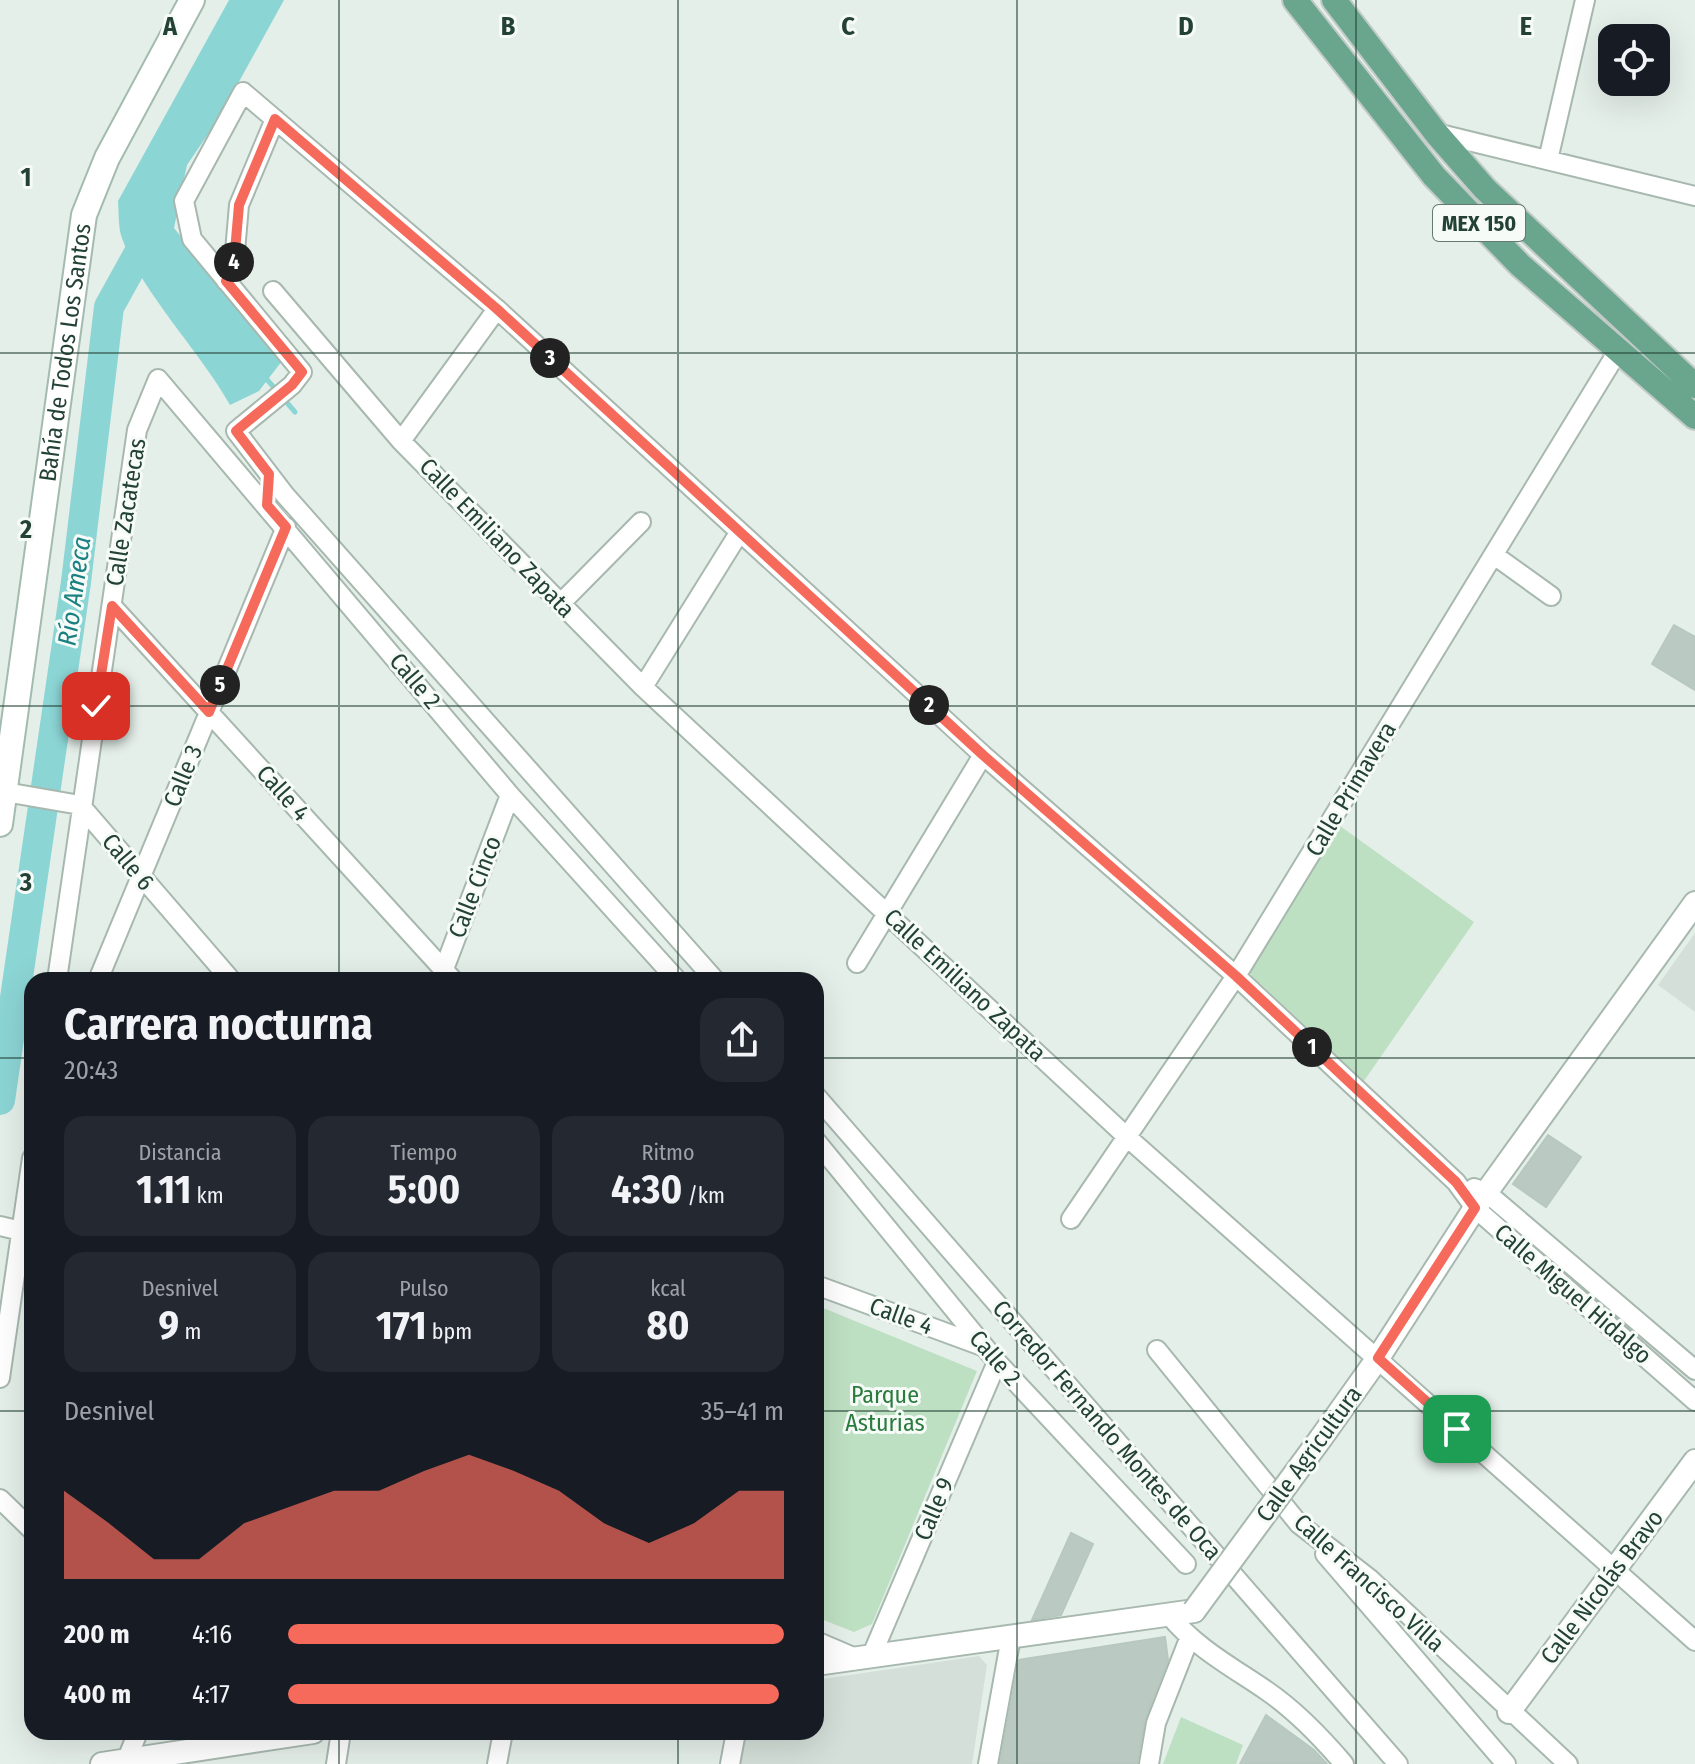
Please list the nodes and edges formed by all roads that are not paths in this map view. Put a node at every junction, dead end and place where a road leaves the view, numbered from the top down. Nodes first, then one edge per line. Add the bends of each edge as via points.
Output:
1 (192, 0) edge
2 (1295, 0) edge
3 (1334, 0) edge
4 (1585, 0) edge
5 (1385, 67) junction
6 (1362, 87) junction
7 (275, 119) junction
8 (1436, 133) junction
9 (1548, 160) junction
10 (1695, 196) edge
11 (226, 281) junction
12 (273, 291) dead end
13 (497, 309) junction
14 (1618, 351) junction
15 (158, 379) joint
16 (1695, 386) edge
17 (1695, 417) edge
18 (401, 441) junction
19 (269, 474) junction
20 (267, 505) junction
21 (641, 522) dead end
22 (286, 527) junction
23 (739, 533) junction
24 (1494, 555) junction
25 (1551, 596) dead end
26 (561, 603) junction
27 (112, 606) junction
28 (643, 687) junction
29 (209, 712) junction
30 (983, 755) junction
31 (8, 795) edge
32 (510, 795) junction
33 (80, 805) junction
34 (0, 824) edge
35 (141, 878) junction
36 (1695, 903) edge
37 (889, 913) junction
38 (857, 963) dead end
39 (58, 972) edge
40 (101, 972) edge
41 (224, 972) edge
42 (442, 972) edge
43 (447, 972) edge
44 (670, 972) edge
45 (708, 972) edge
46 (1236, 976) junction
47 (824, 1105) edge
48 (1127, 1137) junction
49 (824, 1151) edge
50 (1481, 1201) junction
51 (1071, 1219) dead end
52 (0, 1226) edge
53 (24, 1237) edge
54 (24, 1249) edge
55 (824, 1288) edge
56 (1157, 1350) dead end
57 (991, 1355) junction
58 (1378, 1358) junction
59 (1695, 1370) edge
60 (0, 1378) edge
61 (1695, 1401) edge
62 (1695, 1461) edge
63 (0, 1499) edge
64 (24, 1522) edge
65 (1299, 1524) junction
66 (1186, 1564) dead end
67 (1615, 1570) junction
68 (1169, 1615) junction
69 (1011, 1637) junction
70 (1189, 1639) junction
71 (1695, 1641) edge
72 (824, 1644) edge
73 (865, 1658) junction
74 (824, 1663) edge
75 (1509, 1712) junction
76 (135, 1740) edge
77 (227, 1740) edge
78 (340, 1740) edge
79 (502, 1740) edge
80 (734, 1740) edge
81 (126, 1762) edge
82 (102, 1764) edge
83 (336, 1764) edge
84 (497, 1764) edge
85 (730, 1764) edge
86 (988, 1764) edge
87 (1149, 1764) edge
88 (1344, 1764) edge
89 (1398, 1764) edge
90 (1506, 1764) edge
91 (1568, 1764) edge

1 - 31 main road, Bahía de Todos Los Santos via 107,158 84,215
2 - 6 main road, MEX 150
3 - 5 main road, MEX 150
4 - 9 street
5 - 6 main road
5 - 8 main road, MEX 150
6 - 14 main road, MEX 150 via 1434,176 1520,265
7 - 11 street via 239,205 234,263
7 - 11 street, Calle Miguel Hidalgo via 243,92 184,201 192,239
7 - 13 street, Calle Miguel Hidalgo
8 - 9 street
8 - 16 main road, MEX 150 via 1485,189
9 - 10 street
11 - 19 street via 297,379 236,431
12 - 18 street, Calle Emiliano Zapata
13 - 18 street
13 - 23 street, Calle Miguel Hidalgo
14 - 17 main road, MEX 150
14 - 24 street, Calle Primavera
15 - 20 street, Calle 2
15 - 27 street, Calle Zacatecas via 137,430
18 - 26 street, Calle Emiliano Zapata
19 - 20 street
19 - 45 street
20 - 22 street, Calle 2
21 - 26 street
22 - 29 street, Calle 3
22 - 32 street, Calle 2
23 - 28 street
23 - 30 street, Calle Miguel Hidalgo
24 - 25 street
24 - 46 street, Calle Primavera
26 - 28 street, Calle Emiliano Zapata
27 - 29 street, Calle 4
27 - 33 street, Calle Zacatecas
28 - 37 street, Calle Emiliano Zapata
29 - 35 street, Calle 3
29 - 42 street, Calle 4
30 - 37 street
30 - 46 street, Calle Miguel Hidalgo
31 - 33 street
31 - 34 main road, Bahía de Todos Los Santos
32 - 43 street, Calle Cinco
32 - 44 street, Calle 2
33 - 35 street, Calle 6
33 - 39 street, Calle Zacatecas
35 - 40 street, Calle 3
35 - 41 street, Calle 6
36 - 50 street, Calle Agricultura
37 - 38 street
37 - 48 street, Calle Emiliano Zapata
46 - 48 street, Calle Primavera
46 - 50 street, Calle Miguel Hidalgo
47 - 89 street, Corredor Fernando Montes de Oca
48 - 51 street, Calle Primavera
48 - 58 street, Calle Emiliano Zapata
49 - 57 street, Calle 2
50 - 58 street, Calle Agricultura
50 - 59 street, Calle Miguel Hidalgo
50 - 61 street, Calle Miguel Hidalgo
52 - 53 street
54 - 60 street
55 - 57 street, Calle 4
56 - 65 street, Calle Francisco Villa
57 - 66 street, Calle 2
57 - 73 street, Calle 9
58 - 67 street, Calle Emiliano Zapata
58 - 68 street, Calle Agricultura, bridge via 1194,1611
62 - 67 street, Calle Nicolás Bravo
63 - 64 street
65 - 75 street, Calle Francisco Villa via 1370,1579
65 - 90 street
67 - 71 street, Calle Emiliano Zapata
67 - 75 street, Calle Nicolás Bravo
68 - 69 street, Calle Agricultura
68 - 70 street
69 - 73 street, Calle Agricultura
69 - 86 street
70 - 87 street via 1156,1723
70 - 88 street via 1270,1694
72 - 73 street
73 - 74 street, Calle Agricultura
75 - 91 street, Calle Francisco Villa
76 - 81 street
77 - 81 street
78 - 83 street
79 - 84 street
80 - 85 street
81 - 82 street

